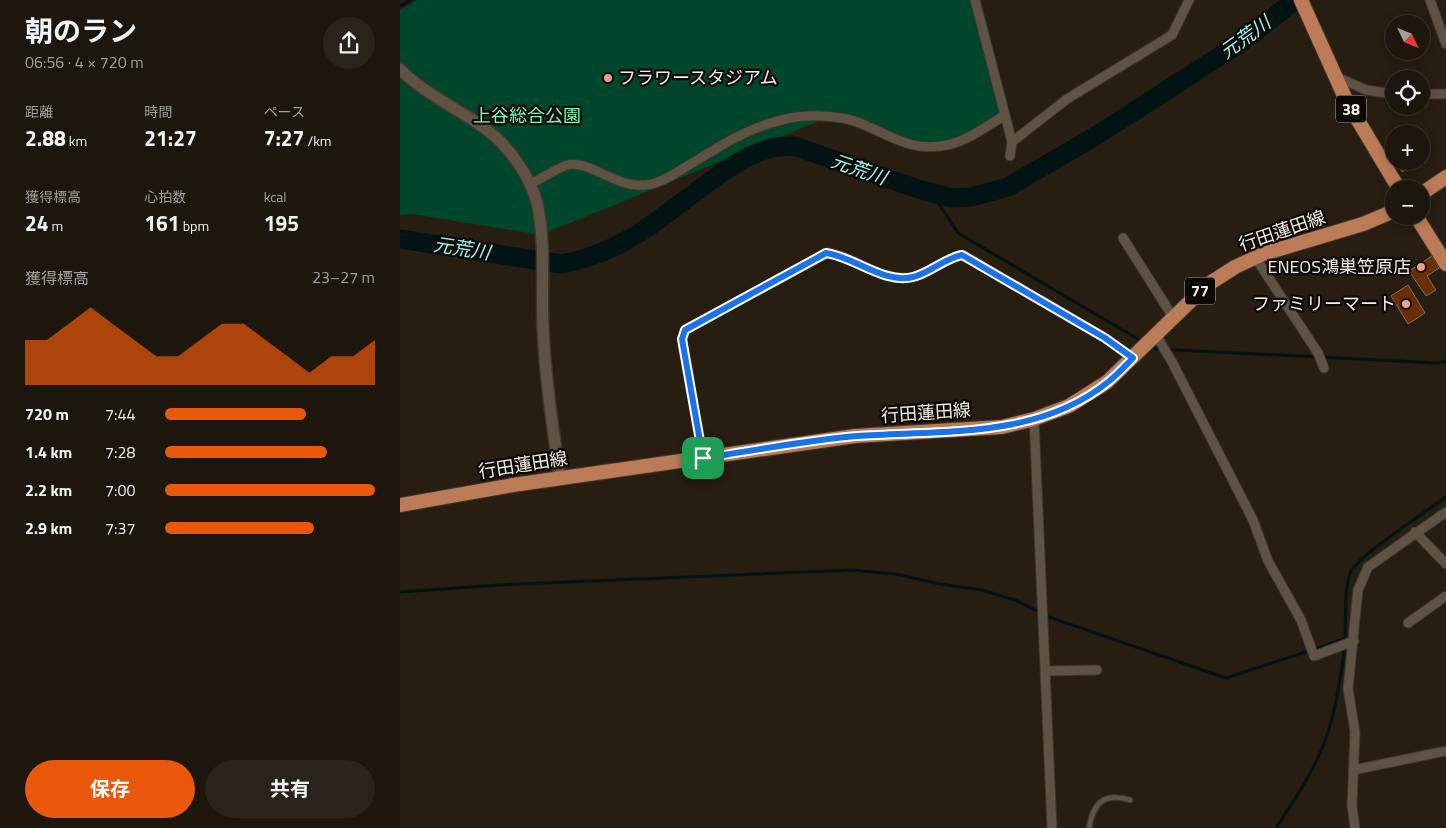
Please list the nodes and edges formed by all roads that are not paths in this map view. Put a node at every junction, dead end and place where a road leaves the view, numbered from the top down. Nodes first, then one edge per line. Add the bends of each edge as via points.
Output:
1 (975, 0) edge
2 (1190, 0) edge
3 (1301, 0) edge
4 (1434, 1) edge
5 (1446, 44) edge
6 (400, 69) edge
7 (1334, 76) junction
8 (1385, 93) edge
9 (1430, 94) edge
10 (1446, 94) edge
11 (1004, 116) junction
12 (1012, 142) junction
13 (1010, 156) dead end
14 (1446, 177) edge
15 (1393, 180) edge
16 (530, 184) junction
17 (1430, 188) edge
18 (1385, 215) edge
19 (1422, 225) edge
20 (1123, 238) dead end
21 (1255, 257) junction
22 (1446, 264) edge
23 (1173, 317) junction
24 (1156, 336) junction
25 (1133, 358) junction
26 (1324, 368) dead end
27 (1034, 419) junction
28 (703, 458) junction
29 (560, 478) junction
30 (400, 505) edge
31 (1446, 512) edge
32 (1415, 532) junction
33 (1446, 564) edge
34 (1446, 596) edge
35 (1408, 623) dead end
36 (1354, 641) junction
37 (1097, 670) dead end
38 (1045, 671) junction
39 (1446, 751) edge
40 (1353, 770) junction
41 (1130, 800) dead end
42 (1052, 828) edge
43 (1089, 828) edge
44 (1355, 828) edge

1 - 11 street
2 - 12 street via 1172,35 1067,99
3 - 7 main road, 38
4 - 5 street
6 - 16 street via 412,81 481,126 501,143
7 - 8 street via 1366,90
7 - 15 main road, 38
9 - 10 street
11 - 12 street
11 - 16 street via 948,145 922,146 902,143 856,122 829,117 787,118 750,130 670,176 648,185 631,186 583,166 568,165
12 - 13 street
14 - 17 main road
16 - 29 street via 537,203 541,238 546,377
18 - 21 main road, 行田蓮田線 / 77
19 - 22 main road
20 - 23 street
21 - 23 main road, 行田蓮田線 / 77 via 1207,285
21 - 26 street via 1318,353
23 - 24 main road, 行田蓮田線 / 77
24 - 25 main road, 行田蓮田線 / 77
24 - 36 street via 1253,520 1268,561 1301,620 1314,656
25 - 27 main road, 行田蓮田線 / 77 via 1100,387 1069,406
25 - 28 street via 1105,338 962,255 912,277 895,277 826,253 685,330 682,339
27 - 28 main road, 行田蓮田線 / 77 via 1002,427 855,436
27 - 38 street
28 - 29 main road, 行田蓮田線 / 77
29 - 30 main road, 行田蓮田線 / 77
31 - 32 street
32 - 33 street
32 - 36 street via 1368,567 1358,590
34 - 35 street
36 - 40 street via 1348,689 1355,732
37 - 38 street
38 - 42 street
39 - 40 street
40 - 44 street
41 - 43 lane via 1109,797 1096,806

